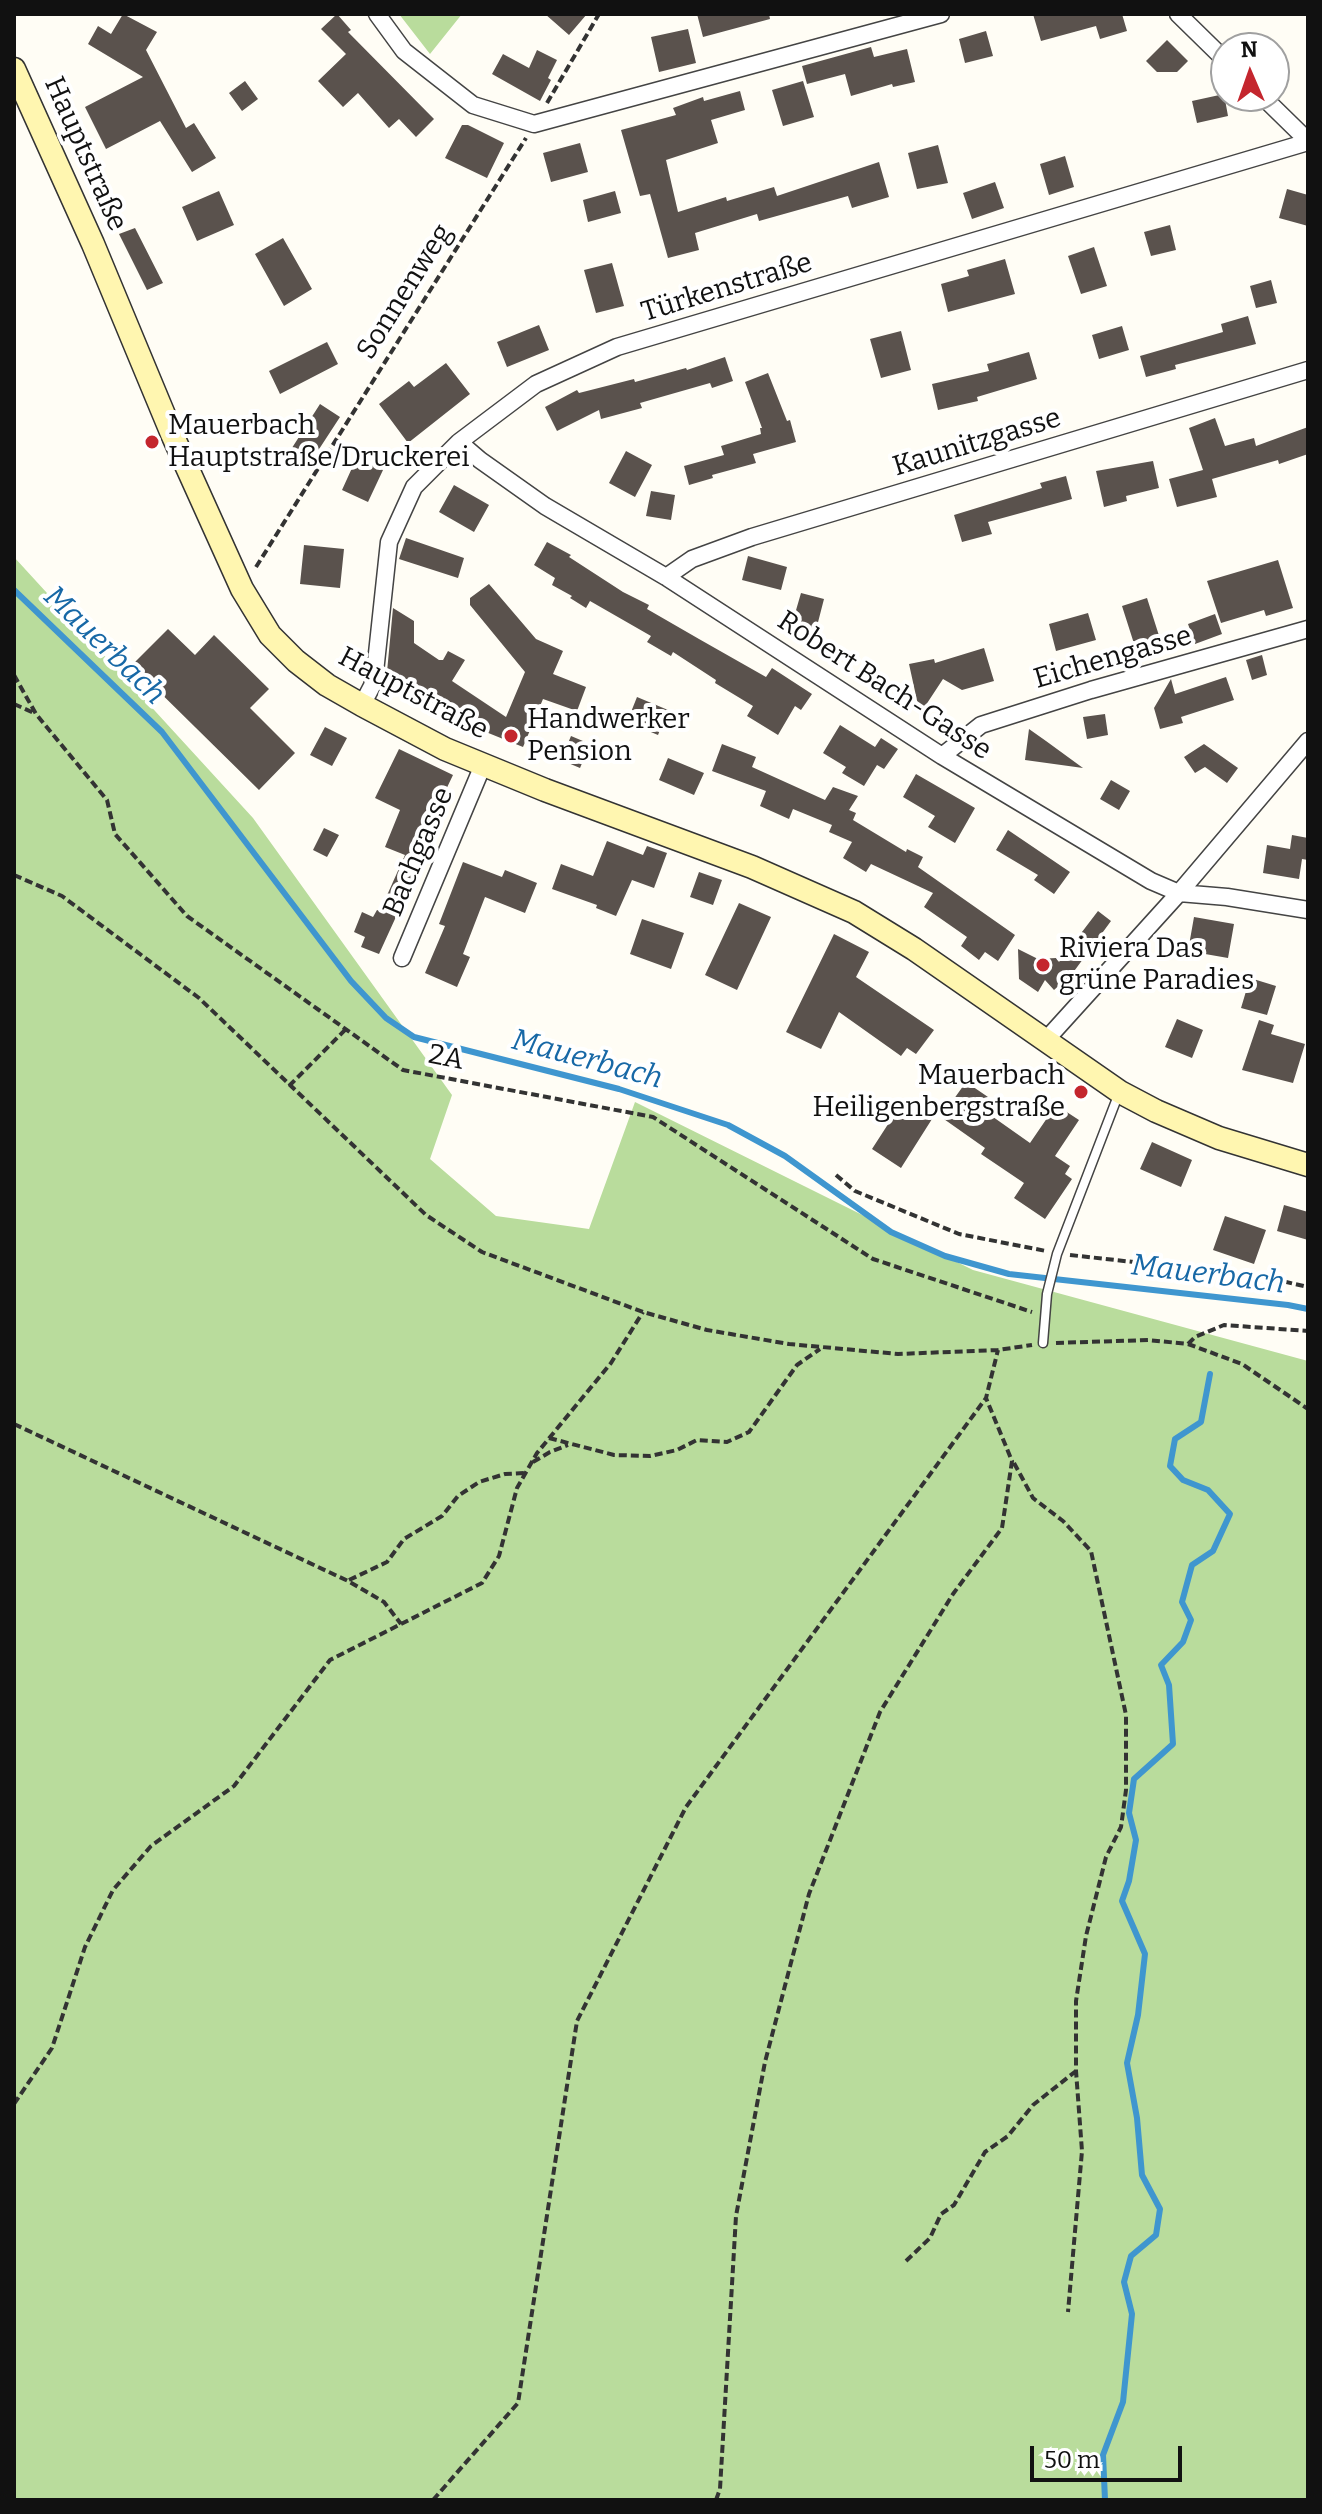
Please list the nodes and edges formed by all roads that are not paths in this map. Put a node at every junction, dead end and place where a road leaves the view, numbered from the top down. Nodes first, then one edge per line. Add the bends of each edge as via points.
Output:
1 (377, 14) edge
2 (941, 14) edge
3 (1178, 14) edge
4 (1210, 45) edge
5 (14, 69) edge
6 (1278, 112) edge
7 (1308, 141) edge
8 (1308, 370) edge
9 (459, 442) junction
10 (666, 577) junction
11 (1308, 629) edge
12 (362, 705) junction
13 (1308, 741) edge
14 (942, 756) junction
15 (483, 765) junction
16 (1179, 893) junction
17 (1308, 910) edge
18 (402, 958) dead end
19 (1045, 1041) junction
20 (1120, 1092) junction
21 (1308, 1165) edge
22 (1043, 1343) road end

1 - 2 street via 404,51 473,105 534,124
3 - 4 street
5 - 12 main road, Hauptstraße via 254,613 311,673
6 - 7 street
7 - 9 street, Türkenstraße via 617,347 536,384
8 - 10 street, Kaunitzgasse via 752,537 692,559
9 - 10 street, Robert Bach-Gasse via 545,506
9 - 12 street, Türkenstraße via 414,487 389,542 375,672
10 - 14 street, Robert Bach-Gasse
11 - 14 street, Eichengasse via 981,725
12 - 15 main road, Hauptstraße
13 - 16 street
14 - 16 street, Robert Bach-Gasse
15 - 18 street, Bachgasse
15 - 19 main road, Hauptstraße via 854,912
16 - 17 street, Robert Bach-Gasse
16 - 19 street
19 - 20 main road, Hauptstraße
20 - 21 main road, Hauptstraße via 1219,1138
20 - 22 lane via 1057,1254

